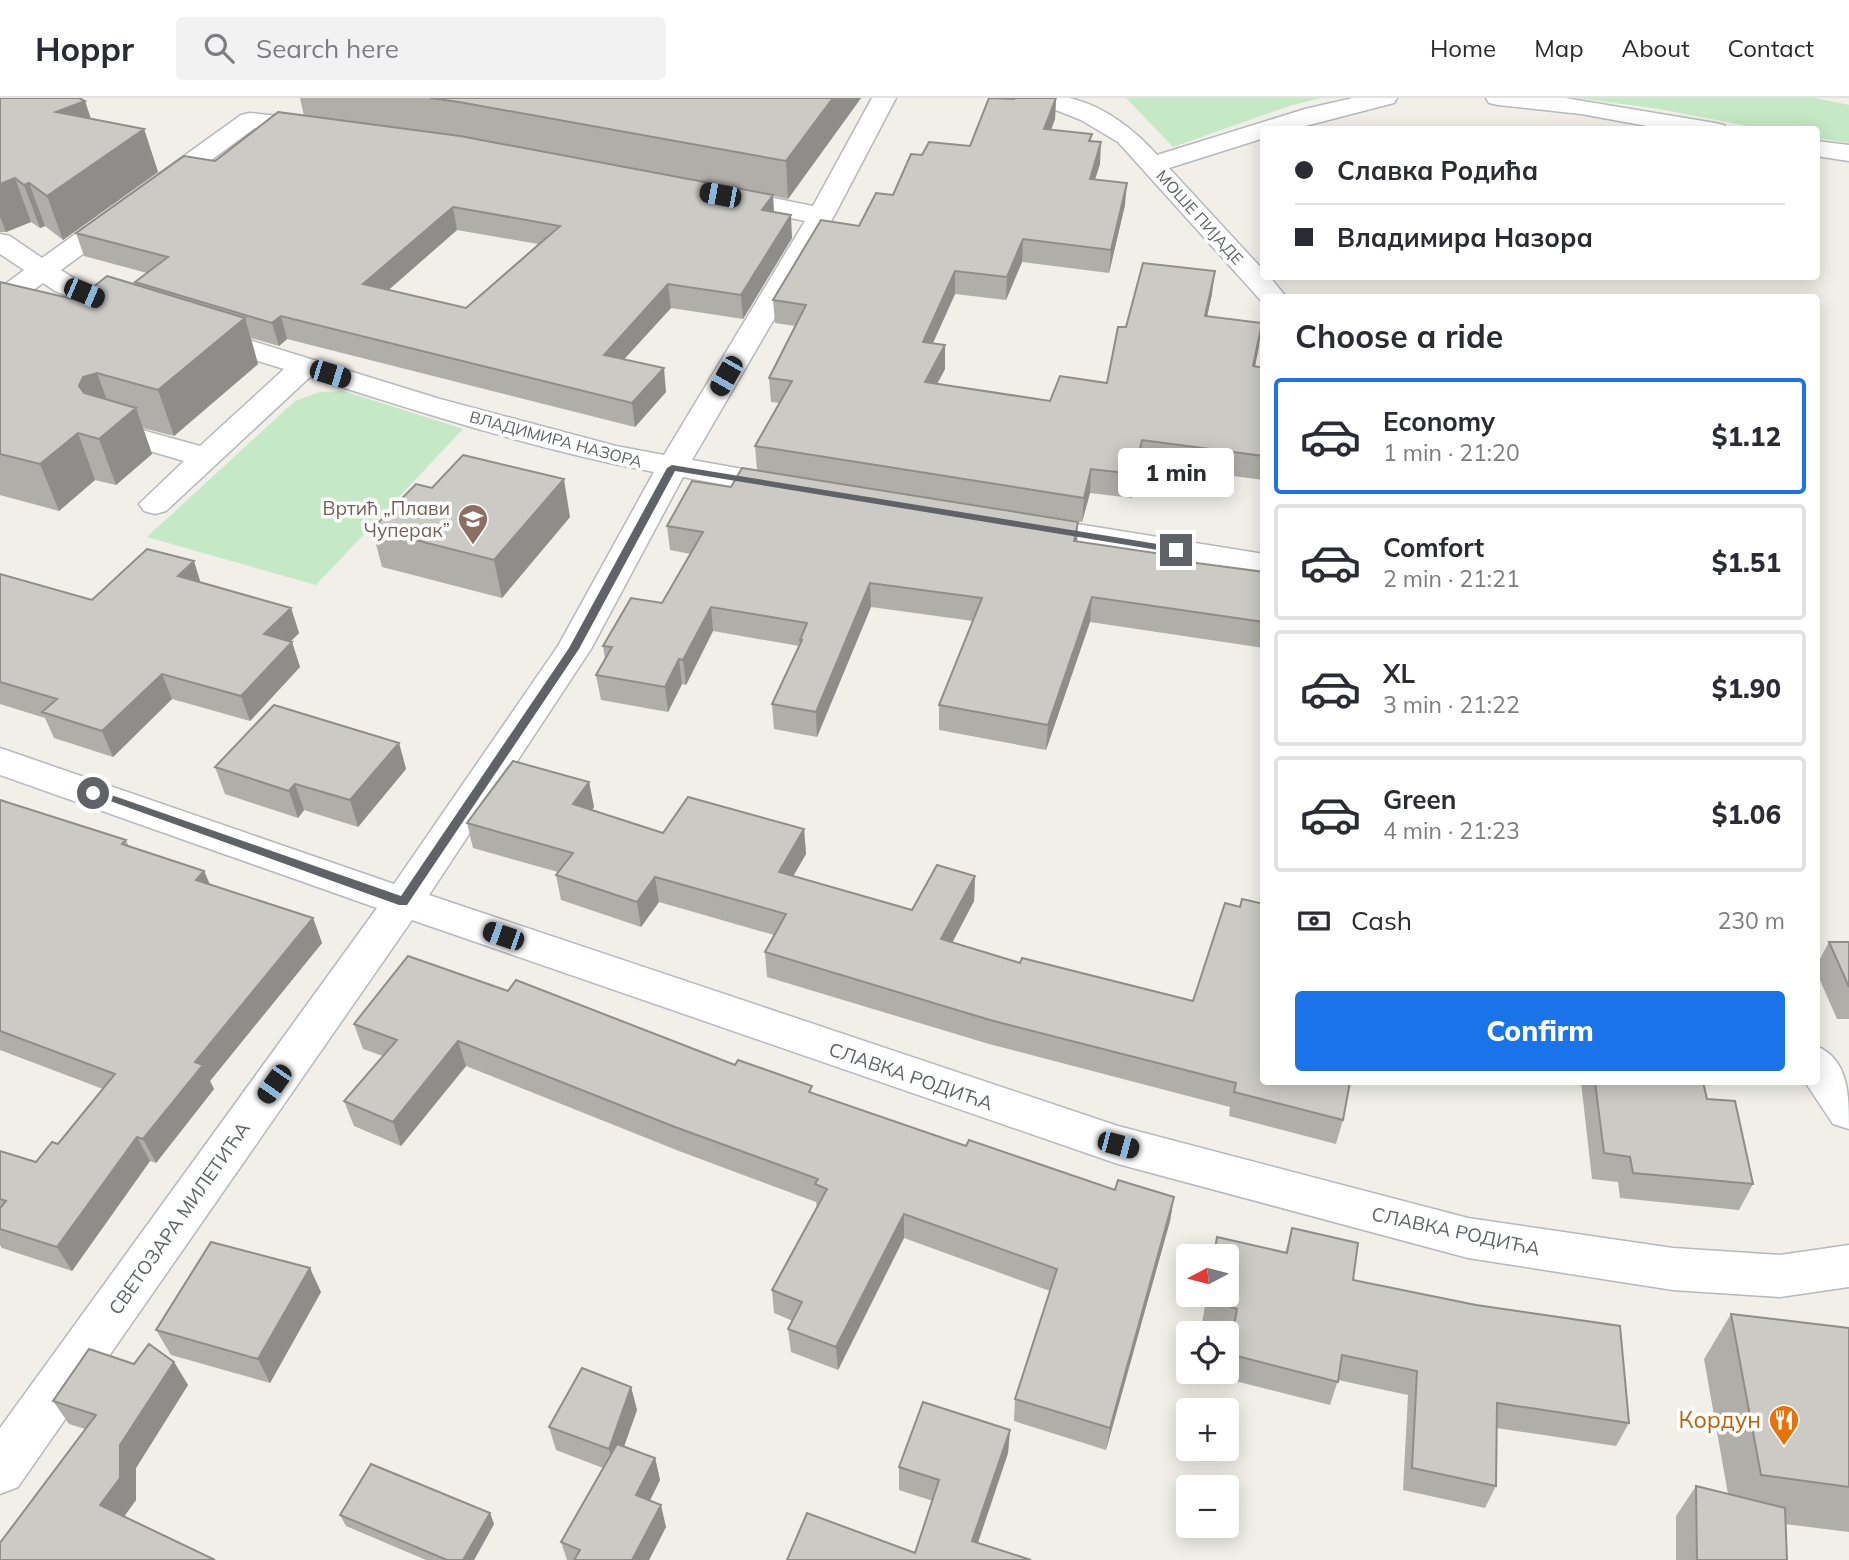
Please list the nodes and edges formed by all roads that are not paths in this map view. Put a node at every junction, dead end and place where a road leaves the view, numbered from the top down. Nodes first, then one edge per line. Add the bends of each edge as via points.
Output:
1 (884, 98) edge
2 (1047, 98) edge
3 (1105, 98) edge
4 (1385, 98) edge
5 (1498, 98) edge
6 (1277, 126) edge
7 (1692, 126) edge
8 (346, 130) edge
9 (1260, 131) edge
10 (1127, 137) junction
11 (1820, 149) edge
12 (1849, 153) edge
13 (1153, 165) junction
14 (701, 191) edge
15 (821, 216) junction
16 (0, 242) edge
17 (43, 272) junction
18 (1269, 294) edge
19 (0, 301) edge
20 (305, 366) junction
21 (113, 431) edge
22 (205, 457) junction
23 (672, 468) junction
24 (817, 491) edge
25 (155, 503) dead end
26 (1003, 522) edge
27 (1260, 563) edge
28 (0, 761) edge
29 (403, 902) junction
30 (1820, 1069) edge
31 (1849, 1111) edge
32 (1849, 1266) edge
33 (0, 1470) edge

1 - 15 street, СВЕТОЗАРА МИЛЕТИЋА
2 - 10 street, МОШЕ ПИЈАДЕ via 1090,115
3 - 10 street, МОШЕ ПИЈАДЕ
4 - 6 street
5 - 7 street
8 - 17 street via 250,120
9 - 13 street
10 - 13 street, МОШЕ ПИЈАДЕ
11 - 12 street
13 - 18 street, МОШЕ ПИЈАДЕ
14 - 15 street
15 - 23 street, СВЕТОЗАРА МИЛЕТИЋА
16 - 17 street, ВЛАДИМИРА НАЗОРА
17 - 19 street
17 - 20 street, ВЛАДИМИРА НАЗОРА via 121,309
20 - 22 street
20 - 23 street, ВЛАДИМИРА НАЗОРА via 528,433
21 - 22 street
22 - 25 street
23 - 24 street, ВЛАДИМИРА НАЗОРА
23 - 29 street, СВЕТОЗАРА МИЛЕТИЋА via 574,649
26 - 27 street
28 - 29 street, СЛАВКА РОДИЋА
29 - 32 street, СЛАВКА РОДИЋА via 1118,1145 1468,1238 1673,1269 1780,1276
29 - 33 street, СВЕТОЗАРА МИЛЕТИЋА
30 - 31 street

